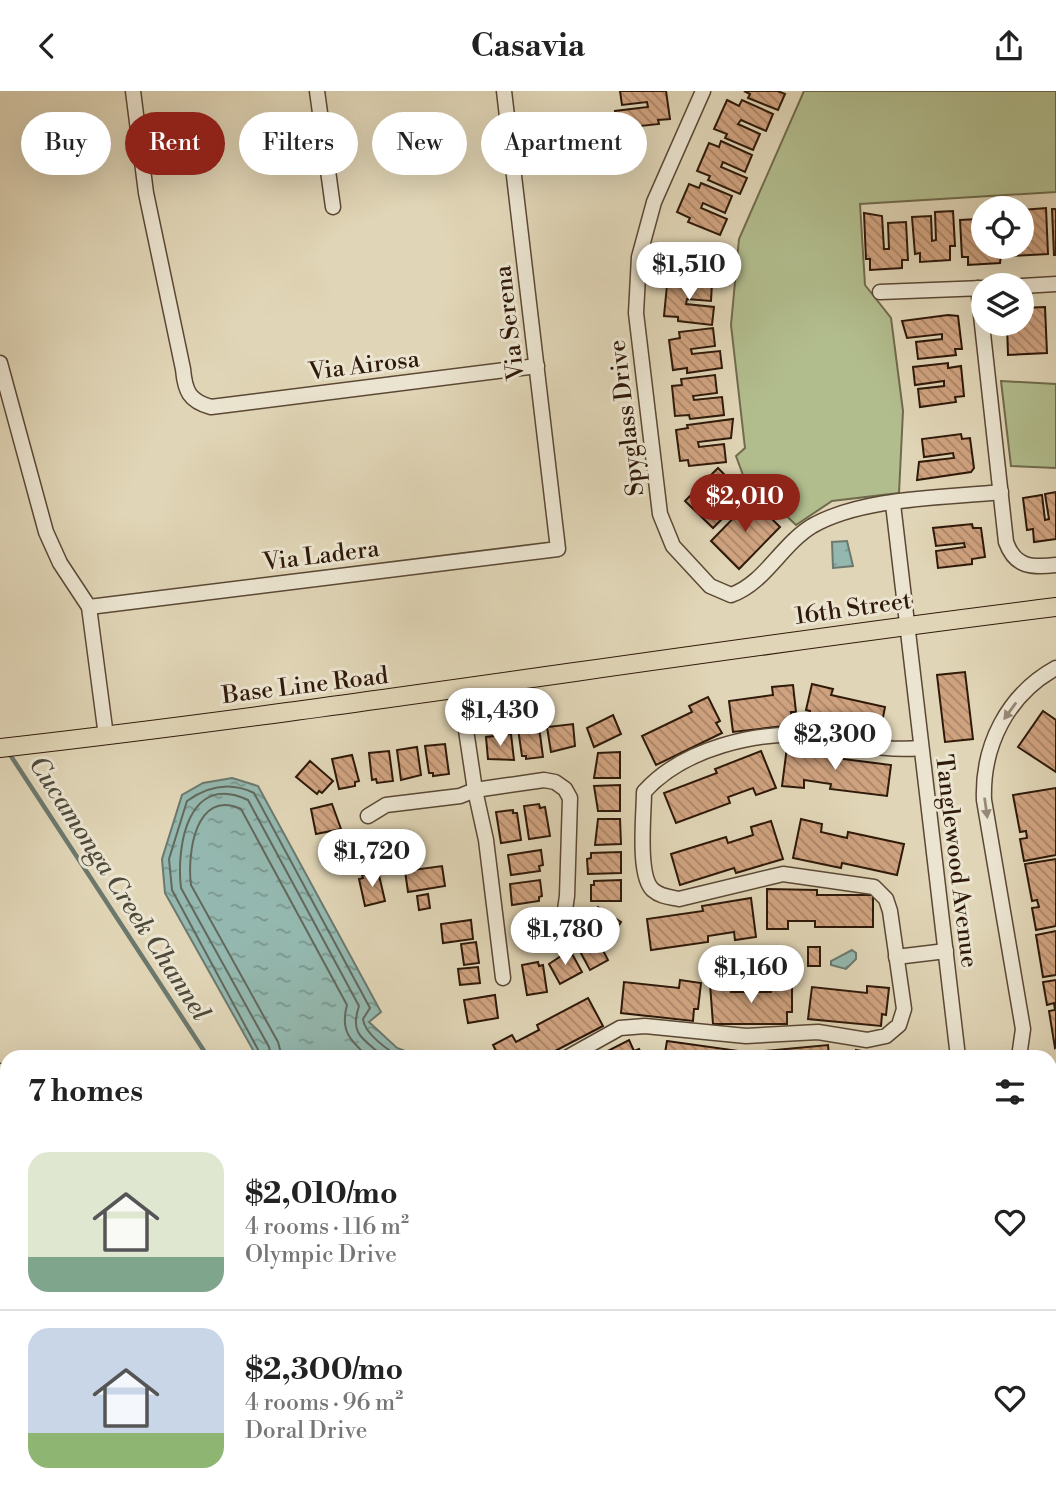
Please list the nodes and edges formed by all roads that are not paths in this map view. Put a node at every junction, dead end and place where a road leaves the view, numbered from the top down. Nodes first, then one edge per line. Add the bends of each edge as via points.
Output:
1 (133, 91) edge
2 (317, 91) edge
3 (504, 91) edge
4 (703, 91) edge
5 (333, 207) dead end
6 (1056, 284) edge
7 (1034, 285) edge
8 (971, 288) edge
9 (880, 292) dead end
10 (986, 336) edge
11 (0, 363) edge
12 (537, 366) junction
13 (1001, 492) junction
14 (893, 504) junction
15 (558, 549) joint
16 (1056, 565) edge
17 (89, 607) junction
18 (1056, 607) edge
19 (909, 625) junction
20 (656, 659) joint
21 (1056, 668) edge
22 (460, 690) junction
23 (106, 736) junction
24 (0, 748) edge
25 (920, 748) junction
26 (475, 790) junction
27 (368, 816) dead end
28 (529, 931) dead end
29 (946, 951) junction
30 (896, 957) junction
31 (503, 978) dead end
32 (581, 1050) edge
33 (957, 1050) edge
34 (1020, 1050) edge

1 - 12 street, Via Airosa via 146,193 185,391 197,403 211,407
2 - 5 street
3 - 12 street, Via Serena
4 - 14 street, Spyglass Drive via 654,202 639,257 636,313 660,514 673,546 710,586 731,595 748,589 809,528 841,511
6 - 7 street
8 - 9 street
10 - 13 street
11 - 17 street via 46,532
12 - 15 street, Via Serena
13 - 14 street
13 - 16 street via 1006,542 1016,561 1027,566
14 - 19 street, Tanglewood Avenue
15 - 17 street, Via Ladera
17 - 23 street
18 - 19 main road, 16th Street
19 - 20 main road, 16th Street
19 - 25 street, Tanglewood Avenue
20 - 22 main road, Base Line Road
21 -> 34 street via 1032,684 1008,712 991,741 984,775 984,800 1023,1029
22 - 23 main road, Base Line Road
22 - 26 street
23 - 24 main road, Base Line Road
25 - 29 street, Tanglewood Avenue
25 - 30 street via 891,751 812,736 723,745 681,764 644,792 644,872 652,889 664,897 679,899 783,874 874,887 886,899
26 - 27 street via 386,805
26 - 28 street via 544,780 555,782 570,798 565,909 557,922
26 - 31 street via 486,840
29 - 30 street
29 - 33 street, Tanglewood Avenue
30 - 32 street via 904,1009 899,1025 886,1036 867,1041 818,1032 746,1036 645,1026 620,1028

